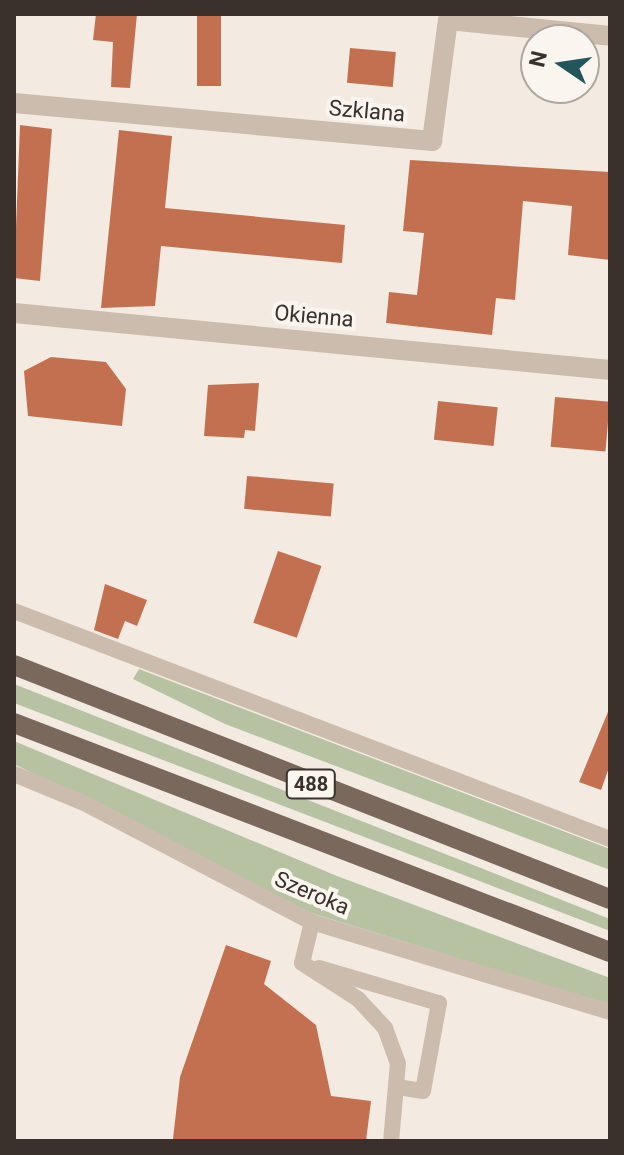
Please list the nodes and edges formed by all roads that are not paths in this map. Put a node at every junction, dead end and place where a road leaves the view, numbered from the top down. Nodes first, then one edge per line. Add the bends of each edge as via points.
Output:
1 (610, 36) edge
2 (14, 103) edge
3 (14, 313) edge
4 (610, 370) edge
5 (14, 611) edge
6 (14, 665) edge
7 (14, 723) edge
8 (14, 774) edge
9 (610, 839) edge
10 (610, 899) edge
11 (312, 922) junction
12 (610, 952) edge
13 (302, 963) junction
14 (610, 1012) edge
15 (398, 1087) junction
16 (391, 1141) edge

1 - 2 street, Szklana via 448,20 432,141
3 - 4 street, Okienna
5 - 9 lane
6 - 10 main road, 488
7 - 12 main road, 488
8 - 11 lane, Szeroka
11 - 13 lane
11 - 14 lane, Szeroka
13 - 15 lane via 358,999 385,1028
13 - 15 lane via 439,1003 423,1091
15 - 16 lane

